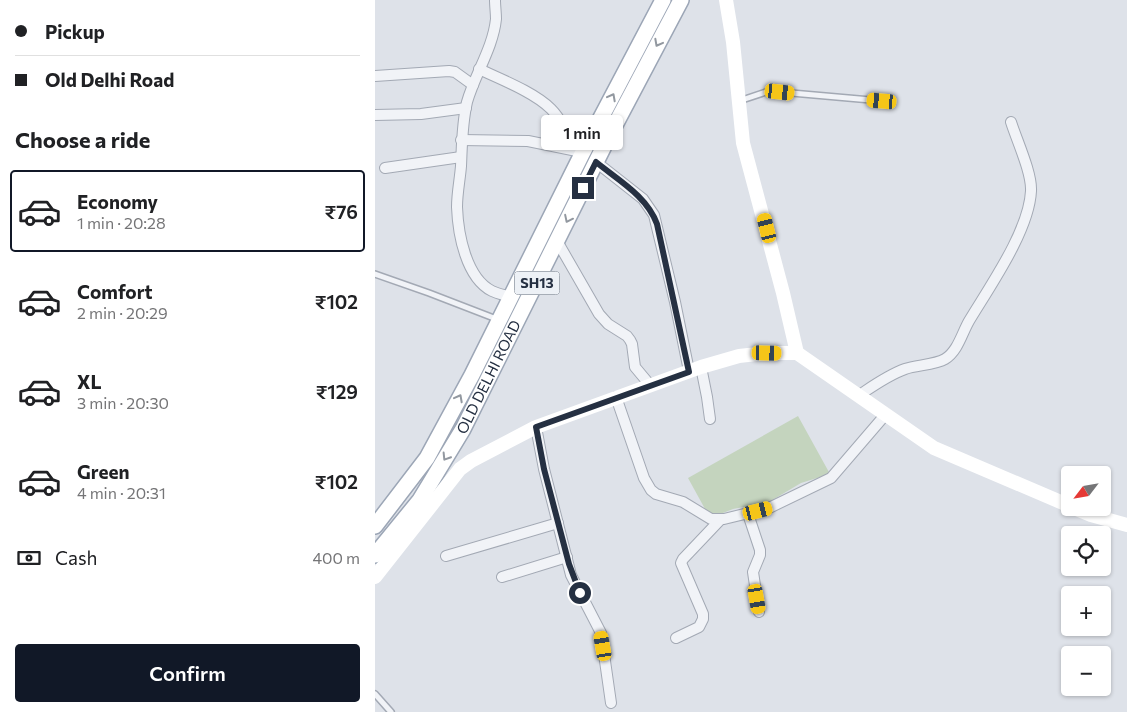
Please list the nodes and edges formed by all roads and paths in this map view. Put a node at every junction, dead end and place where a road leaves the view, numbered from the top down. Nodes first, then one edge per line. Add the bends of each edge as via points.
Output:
1 (495, 0) edge
2 (663, 0) edge
3 (681, 0) edge
4 (726, 0) edge
5 (479, 69) junction
6 (375, 76) edge
7 (473, 84) junction
8 (739, 101) junction
9 (882, 101) dead end
10 (466, 108) junction
11 (375, 115) edge
12 (1011, 122) dead end
13 (461, 140) junction
14 (579, 151) junction
15 (461, 157) junction
16 (596, 162) junction
17 (385, 168) dead end
18 (557, 241) junction
19 (375, 274) edge
20 (511, 297) junction
21 (499, 320) junction
22 (797, 354) junction
23 (695, 369) junction
24 (649, 385) junction
25 (859, 396) junction
26 (616, 397) junction
27 (886, 414) junction
28 (710, 419) dead end
29 (536, 427) junction
30 (1061, 502) edge
31 (748, 514) junction
32 (1095, 516) edge
33 (720, 520) junction
34 (558, 523) junction
35 (1127, 525) edge
36 (375, 526) edge
37 (375, 555) edge
38 (446, 556) dead end
39 (567, 558) junction
40 (503, 576) dead end
41 (375, 577) edge
42 (759, 612) dead end
43 (675, 638) dead end
44 (375, 694) edge
45 (611, 703) dead end
46 (391, 712) edge

1 - 5 street via 493,34
14 -> 2 main road, OLD DELHI ROAD / SH13
3 -> 16 main road, OLD DELHI ROAD / SH13
4 - 8 main road
5 - 7 street
5 - 14 street via 509,82 544,104 561,122
6 - 7 street via 449,71
7 - 10 street
8 - 9 lane via 769,91
8 - 22 main road via 743,143
10 - 11 street via 421,114
10 - 13 street
12 - 25 street via 1029,177 1031,198 1020,233 993,282 946,358 905,370
13 - 14 street via 528,141
13 - 15 street
14 - 20 main road, OLD DELHI ROAD / SH13
15 - 17 street
15 - 20 street via 457,205 465,254 480,281 493,291
16 -> 18 main road, OLD DELHI ROAD / SH13
16 - 23 street via 643,199 654,215
18 - 24 street via 599,314 630,340 635,367
18 -> 37 main road, OLD DELHI ROAD / SH13 via 463,429 420,500
19 - 21 lane
20 - 21 main road, OLD DELHI ROAD / SH13
36 -> 21 main road, OLD DELHI ROAD / SH13 via 427,458
22 - 23 main road via 739,356
22 - 25 main road
23 - 24 main road
23 - 28 street via 707,397
24 - 26 main road
25 - 27 main road
26 - 29 main road
26 - 33 street via 651,490 683,502 707,518
27 - 30 main road via 934,448
27 - 31 street via 831,478 781,503
29 - 34 street
29 - 41 main road via 460,469
31 - 33 street
31 - 42 street via 760,550 753,572
32 - 35 main road
33 - 43 street via 681,563 703,619 699,627
34 - 38 street
34 - 39 street
39 - 40 street
39 - 45 street via 575,584 601,633
44 - 46 lane

